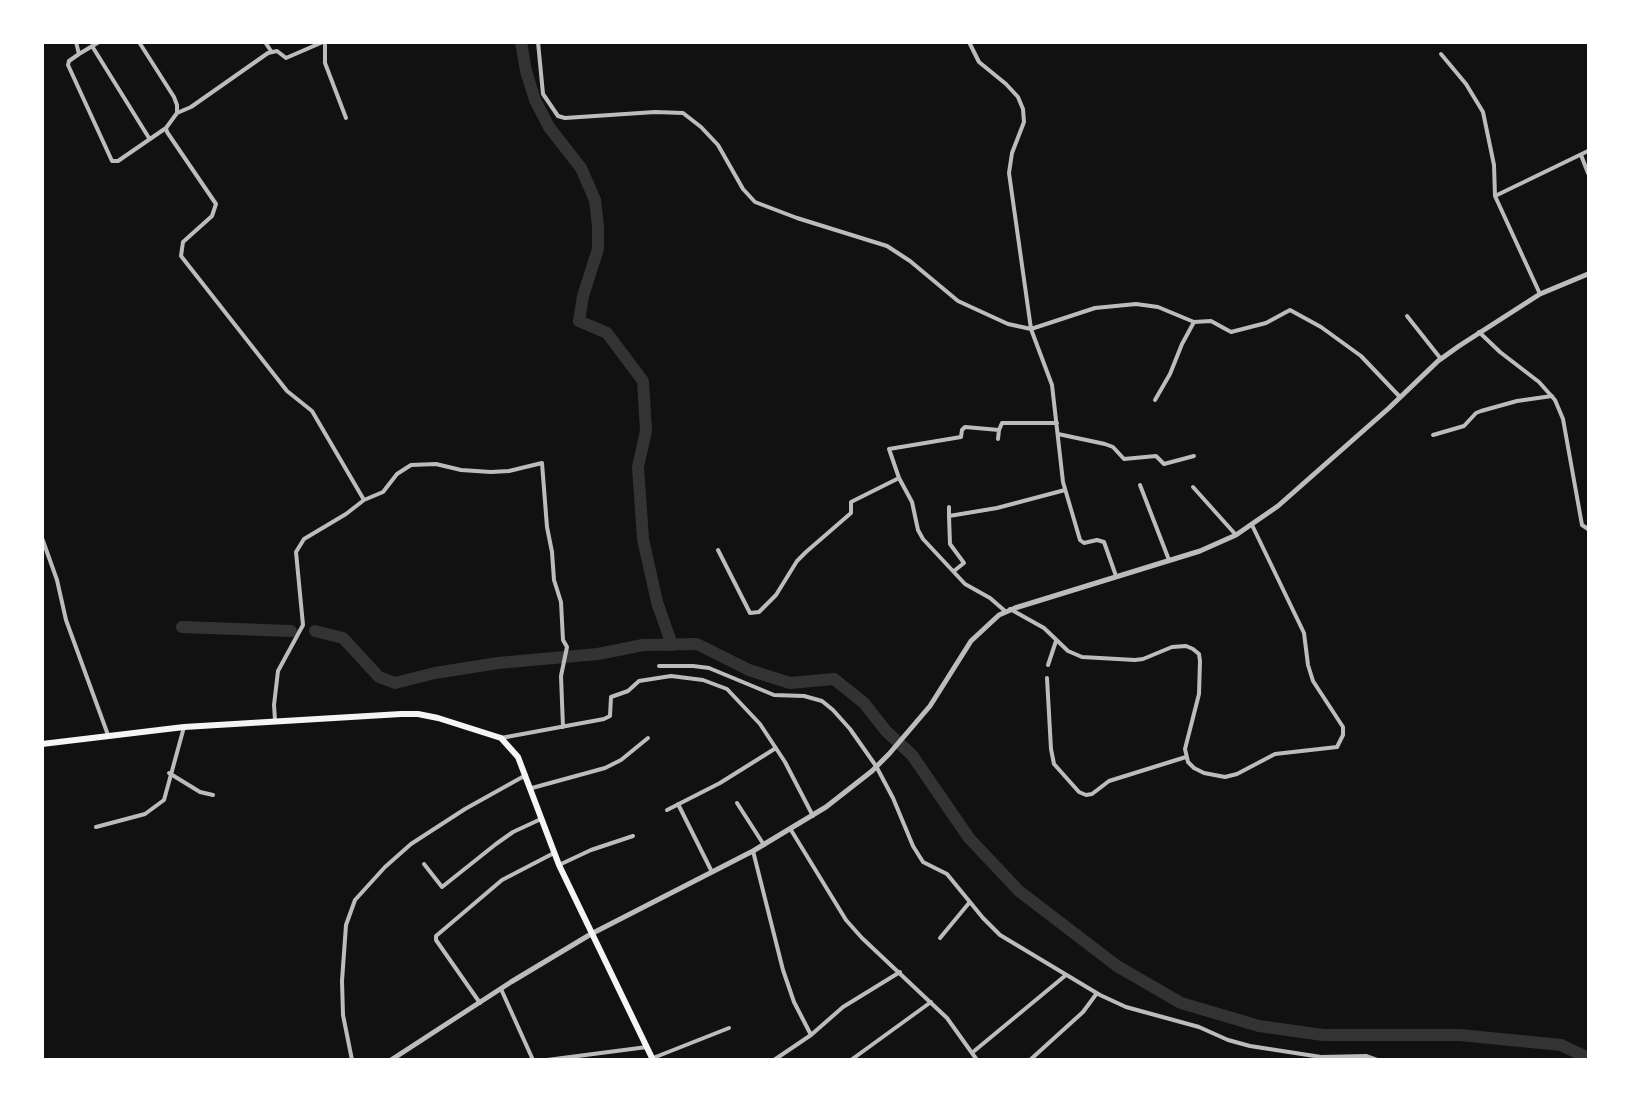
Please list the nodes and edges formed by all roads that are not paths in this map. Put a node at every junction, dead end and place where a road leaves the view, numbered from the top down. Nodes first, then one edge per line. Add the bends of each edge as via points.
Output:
1 (76, 42) edge
2 (99, 42) edge
3 (139, 42) edge
4 (265, 42) edge
5 (324, 42) edge
6 (538, 42) edge
7 (969, 42) edge
8 (92, 46) junction
9 (271, 51) junction
10 (79, 54) junction
11 (1441, 54) dead end
12 (177, 113) junction
13 (346, 118) dead end
14 (166, 128) junction
15 (148, 138) junction
16 (1588, 151) edge
17 (1581, 155) junction
18 (1588, 173) edge
19 (1495, 196) junction
20 (1588, 274) edge
21 (1540, 294) junction
22 (1407, 316) dead end
23 (1194, 322) junction
24 (1031, 329) junction
25 (1479, 332) junction
26 (1441, 359) junction
27 (1552, 396) junction
28 (1400, 397) junction
29 (1155, 400) dead end
30 (1056, 423) junction
31 (1000, 430) junction
32 (1058, 434) junction
33 (1433, 435) dead end
34 (998, 439) dead end
35 (1194, 456) dead end
36 (898, 478) junction
37 (1140, 485) dead end
38 (1193, 487) dead end
39 (1066, 490) junction
40 (364, 500) junction
41 (949, 507) dead end
42 (949, 516) junction
43 (1252, 525) junction
44 (1588, 529) edge
45 (1236, 535) junction
46 (42, 538) edge
47 (718, 550) dead end
48 (1169, 560) junction
49 (954, 571) junction
50 (1116, 576) junction
51 (1008, 610) junction
52 (1056, 641) junction
53 (1048, 665) dead end
54 (659, 666) dead end
55 (1046, 678) dead end
56 (275, 720) junction
57 (184, 727) junction
58 (563, 727) junction
59 (108, 735) junction
60 (500, 738) junction
61 (648, 738) dead end
62 (42, 744) edge
63 (776, 748) junction
64 (1186, 757) junction
65 (876, 766) junction
66 (170, 773) junction
67 (526, 775) junction
68 (532, 788) junction
69 (213, 795) dead end
70 (737, 803) dead end
71 (678, 804) junction
72 (667, 810) dead end
73 (813, 816) junction
74 (541, 819) junction
75 (96, 827) dead end
76 (791, 830) junction
77 (633, 836) dead end
78 (764, 845) junction
79 (753, 851) junction
80 (554, 853) junction
81 (424, 864) dead end
82 (559, 865) junction
83 (712, 872) junction
84 (967, 905) junction
85 (591, 934) junction
86 (940, 938) dead end
87 (900, 972) junction
88 (1066, 975) junction
89 (501, 989) junction
90 (1097, 993) junction
91 (932, 1002) junction
92 (480, 1004) junction
93 (729, 1028) dead end
94 (812, 1036) junction
95 (646, 1047) junction
96 (973, 1052) junction
97 (653, 1059) edge
98 (352, 1060) edge
99 (391, 1060) edge
100 (533, 1060) edge
101 (546, 1060) edge
102 (774, 1060) edge
103 (851, 1060) edge
104 (977, 1060) edge
105 (1030, 1060) edge
106 (1378, 1060) edge

1 - 10 street
2 - 8 street
3 - 12 street via 174,96
4 - 9 street
5 - 9 street via 286,58
5 - 13 street via 325,63
6 - 24 street via 543,94 558,116 683,114 718,145 743,189 755,202 887,246 967,307 1008,324
7 - 24 street via 979,62 1006,84 1023,108 1024,122 1012,153 1009,173
8 - 10 street
8 - 15 street
9 - 12 street via 191,108
10 - 15 street via 69,60 68,65 112,161 118,161
11 - 19 street via 1466,84 1482,112 1494,166
12 - 14 street
14 - 15 street
14 - 40 street via 216,204 212,216 183,242 181,256 287,391 312,412
16 - 17 street
17 - 18 street
17 - 19 street
19 - 21 street
20 - 21 street
21 - 25 street
22 - 26 street
23 - 24 street via 1158,308 1129,304 1095,308
23 - 28 street via 1211,321 1234,332 1266,323 1292,310 1361,356
23 - 29 street
24 - 30 street via 1052,385
25 - 26 street
25 - 27 street
26 - 28 street
27 - 33 street via 1481,410 1464,426
27 - 44 street via 1563,419 1582,525
28 - 43 street via 1278,506
30 - 31 street via 1002,422
30 - 32 street
31 - 34 street
31 - 36 street via 965,428 961,437 891,448 889,451
32 - 35 street via 1113,447 1124,459 1156,456 1164,464
32 - 39 street
36 - 47 street via 851,502 851,513 806,552 776,595 759,612 750,613
36 - 49 street via 913,504 920,534
37 - 48 street
38 - 45 street
39 - 42 street via 997,508
39 - 50 street via 1080,540 1084,543 1104,542
40 - 56 street via 299,544 296,561 303,626 278,671
40 - 58 street via 383,492 397,474 411,465 436,464 491,472 542,462 546,527 554,580 561,602 566,652 560,676
41 - 42 street
42 - 49 street via 950,544 964,563
43 - 45 street
43 - 64 street via 1304,633 1313,681 1339,719 1344,735 1337,747 1275,754 1237,774 1224,777 1215,777 1194,768
45 - 48 street
46 - 59 street via 57,580 66,620
48 - 50 street
49 - 51 street via 968,587
50 - 51 street
51 - 52 street via 1044,628
51 - 65 street via 971,641 910,730
52 - 53 street
52 - 64 street via 1075,654 1112,660 1143,659 1180,646 1199,654 1199,694 1186,741
54 - 65 street via 709,668 774,695 804,696 822,701 850,729
55 - 64 street via 1054,764 1079,792 1092,794 1109,781
56 - 57 main road
56 - 60 main road via 418,714
57 - 59 main road
57 - 66 street
58 - 60 street
58 - 63 street via 607,718 611,712 610,699 628,691 637,682 671,676 693,678 727,689 760,724
59 - 62 main road
60 - 67 main road via 514,750
61 - 68 street via 618,762 605,768
63 - 71 street via 720,783
63 - 73 street
65 - 73 street
65 - 84 street via 923,862 946,874
66 - 69 street via 200,792
66 - 75 street via 166,796 152,811
67 - 68 main road
67 - 98 street via 411,844 355,900 346,925 342,974 344,1015
68 - 74 main road
70 - 78 street
71 - 72 street
71 - 83 street
73 - 76 street
74 - 80 main road
74 - 81 street via 496,844 442,888
76 - 78 street
76 - 87 street via 846,920
77 - 82 street
78 - 79 street
79 - 83 street
79 - 94 street via 783,970 794,1002
80 - 82 main road
80 - 92 street via 502,880 436,936
82 - 85 main road
83 - 85 street
84 - 86 street
84 - 88 street via 1000,934
85 - 89 street
85 - 95 main road
87 - 91 street
87 - 94 street via 843,1007
88 - 90 street
88 - 96 street
89 - 92 street
89 - 100 street
90 - 105 street via 1083,1012
90 - 106 street via 1126,1007 1199,1027 1250,1046 1321,1057 1366,1056
91 - 96 street
91 - 103 street
92 - 99 street
93 - 97 street
94 - 102 street
95 - 97 main road
95 - 101 street
96 - 104 street

